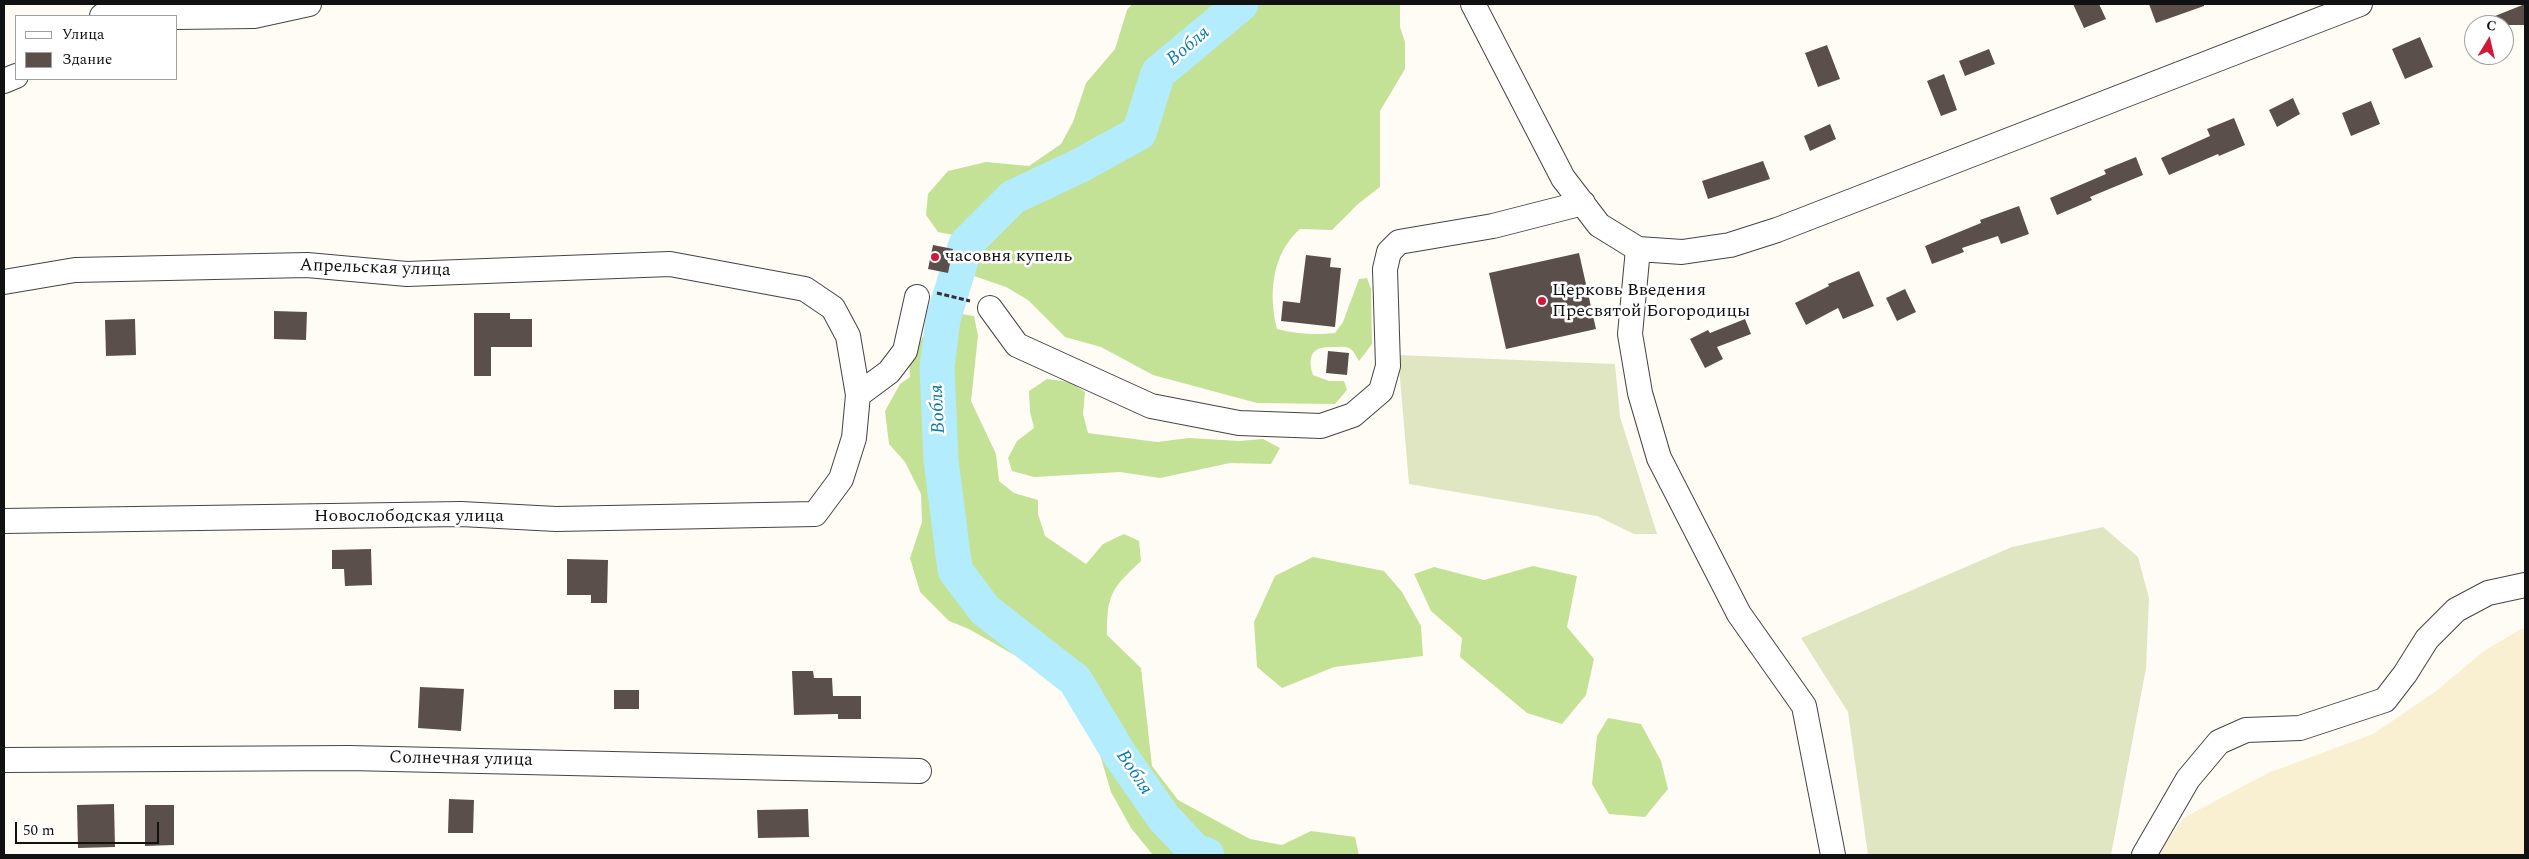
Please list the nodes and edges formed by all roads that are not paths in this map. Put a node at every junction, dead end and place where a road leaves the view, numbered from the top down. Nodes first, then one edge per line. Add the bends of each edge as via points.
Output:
1 (309, 4) edge
2 (1473, 4) edge
3 (2360, 4) edge
4 (103, 15) edge
5 (163, 15) edge
6 (178, 17) edge
7 (1583, 203) junction
8 (1638, 249) junction
9 (4, 282) edge
10 (929, 296) road end
11 (980, 304) road end
12 (858, 395) junction
13 (4, 520) edge
14 (2525, 585) edge
15 (4, 760) edge
16 (919, 771) dead end
17 (1833, 855) edge
18 (2144, 855) edge

1 - 6 street via 254,16
2 - 7 street via 1563,178
3 - 8 street via 1777,230 1730,245 1682,252
4 - 5 street via 112,9
7 - 8 street via 1599,225
7 - 11 street via 1493,226 1399,242 1389,252 1386,269 1388,366 1381,391 1354,415 1321,426 1239,423 1152,406 1017,345
8 - 17 street via 1630,334 1640,392 1659,458 1740,614 1804,706
9 - 12 street, Апрельская улица via 76,270 307,265 406,274 670,264 805,289 833,308 848,336
10 - 12 street via 905,352 889,372
12 - 13 street, Новослободская улица via 854,438 841,479 815,514 556,519 461,514
14 - 18 street via 2488,593 2456,610 2427,638 2385,700 2300,728 2246,730 2219,742 2188,779
15 - 16 street, Солнечная улица via 349,758

